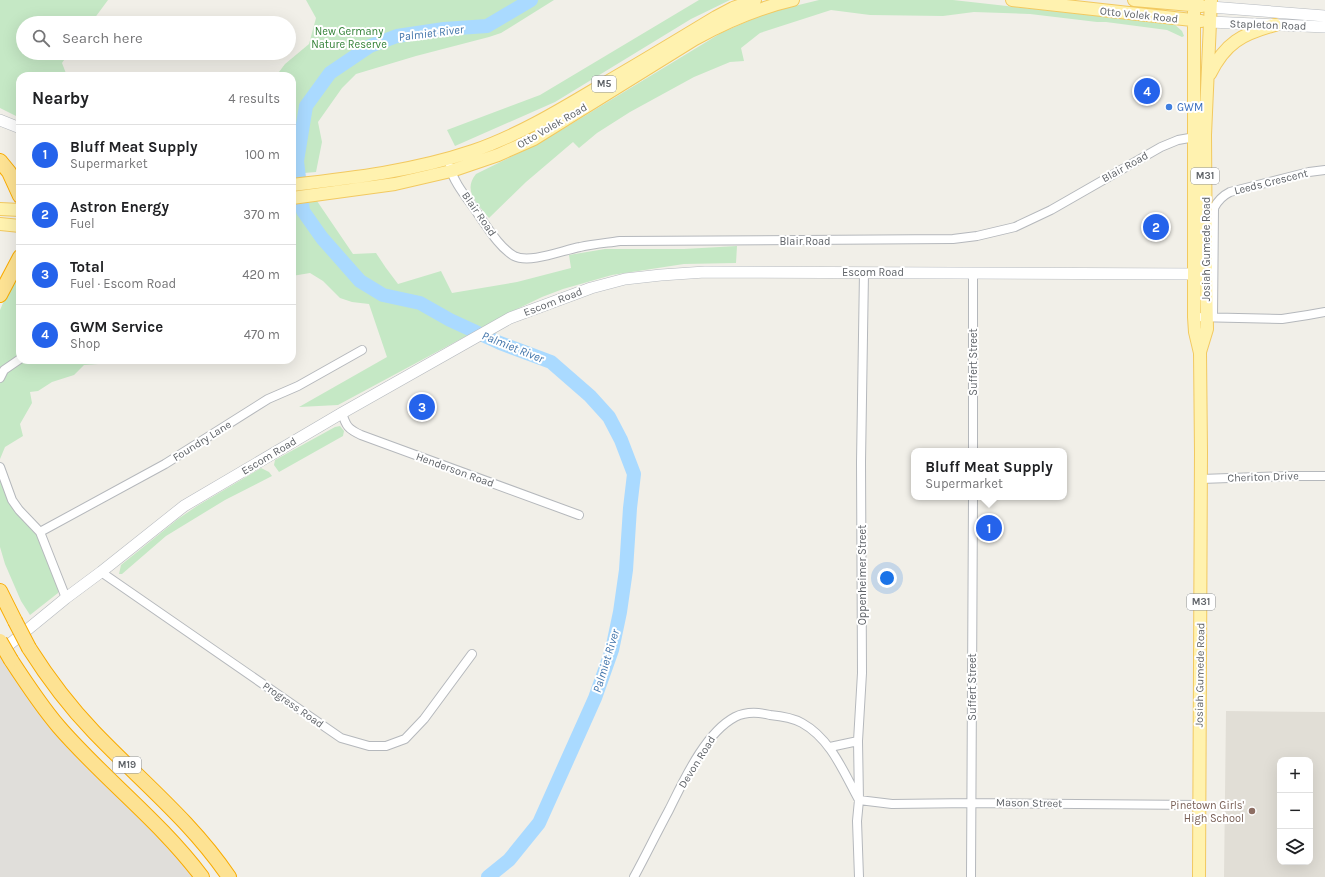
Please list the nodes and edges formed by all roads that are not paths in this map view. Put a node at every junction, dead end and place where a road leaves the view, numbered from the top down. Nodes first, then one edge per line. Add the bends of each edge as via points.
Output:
1 (755, 0) edge
2 (793, 0) edge
3 (1012, 0) edge
4 (1134, 0) edge
5 (1194, 3) edge
6 (1211, 4) edge
7 (1325, 16) edge
8 (1194, 21) junction
9 (1210, 22) junction
10 (1274, 25) junction
11 (1325, 27) edge
12 (1208, 77) junction
13 (0, 120) edge
14 (16, 126) edge
15 (1195, 137) junction
16 (448, 158) junction
17 (0, 161) edge
18 (1325, 170) edge
19 (451, 171) junction
20 (296, 184) edge
21 (16, 187) edge
22 (296, 197) edge
23 (0, 208) edge
24 (16, 210) edge
25 (0, 224) edge
26 (16, 226) edge
27 (16, 265) edge
28 (864, 272) junction
29 (974, 273) junction
30 (1200, 274) junction
31 (0, 295) edge
32 (1325, 312) edge
33 (1194, 316) junction
34 (1210, 317) junction
35 (362, 350) dead end
36 (1200, 353) junction
37 (16, 362) edge
38 (0, 378) edge
39 (342, 413) junction
40 (973, 448) edge
41 (0, 466) edge
42 (1325, 476) edge
43 (1201, 479) junction
44 (973, 500) edge
45 (579, 515) dead end
46 (40, 532) junction
47 (101, 572) junction
48 (0, 591) edge
49 (66, 598) junction
50 (0, 641) edge
51 (472, 654) dead end
52 (6, 656) edge
53 (858, 742) junction
54 (830, 748) junction
55 (859, 800) junction
56 (972, 803) junction
57 (1199, 805) junction
58 (202, 877) edge
59 (230, 877) edge
60 (634, 877) edge
61 (859, 877) edge
62 (971, 877) edge
63 (1199, 877) edge

1 - 16 main road, Otto Volek Road / M5 via 716,17 529,127 473,151
2 - 19 main road, Otto Volek Road / M5 via 754,11 720,26 534,139
3 - 8 main road, Otto Volek Road
4 - 5 main road, Otto Volek Road
5 - 6 main road, Otto Volek Road
5 - 8 main road, Josiah Gumede Road / M31
6 - 7 street, Stapleton Road
6 - 9 main road, Josiah Gumede Road / M31
8 - 9 main road, Otto Volek Road
8 - 15 main road, Josiah Gumede Road / M31
9 - 10 street, Stapleton Road
9 - 12 main road, Josiah Gumede Road / M31
10 - 11 street, Stapleton Road
10 - 12 main road via 1252,32 1224,50
12 - 30 main road, Josiah Gumede Road / M31
13 - 14 street
15 - 19 street, Blair Road via 1161,147 1051,210 1015,226 953,240 620,241 581,246 530,259 522,258 506,250 496,238
15 - 30 main road, Josiah Gumede Road / M31
16 - 19 street, Blair Road
16 - 20 main road, Otto Volek Road / M5 via 395,171
17 - 21 highway
18 - 34 street, Leeds Crescent via 1230,192 1218,201 1214,208
19 - 22 main road, Otto Volek Road / M5 via 394,184
23 - 24 main road
25 - 26 main road
27 - 31 highway
28 - 29 street, Escom Road
28 - 39 street, Escom Road via 705,272 625,279 591,288 510,318
28 - 53 street, Oppenheimer Street via 861,462 862,673
29 - 30 street, Escom Road
29 - 40 street, Suffert Street
30 - 33 main road, Josiah Gumede Road / M31
30 - 34 main road, Josiah Gumede Road / M31
32 - 34 street via 1282,319
33 - 34 street
33 - 36 main road, Josiah Gumede Road / M31
34 - 36 main road, Josiah Gumede Road / M31
35 - 46 street, Foundry Lane via 298,386 268,399 165,464
36 - 43 main road, Josiah Gumede Road / M31
37 - 38 street via 4,370
39 - 45 street, Henderson Road via 346,425 361,435
39 - 47 street, Escom Road via 184,506
41 - 46 street via 12,500
42 - 43 street, Cheriton Drive
43 - 57 main road, Josiah Gumede Road / M31
44 - 56 street, Suffert Street
46 - 49 street
47 - 49 street, Escom Road
47 - 51 street, Progress Road via 341,738 369,746 386,746 405,739 424,719
48 - 59 highway, M19, bridge via 29,648 57,688 93,731 197,835
49 - 52 street, Escom Road
50 - 52 highway, M19, bridge
52 - 58 highway, M19 via 58,726 175,844
53 - 54 street
53 - 55 street, Oppenheimer Street
54 - 55 street, Devon Road
54 - 60 street, Devon Road via 818,734 802,723 781,716 753,712 736,717 722,726 704,746
55 - 56 street, Mason Street via 892,804
55 - 61 street, Oppenheimer Street
56 - 57 street, Mason Street
56 - 62 street, Suffert Street
57 - 63 main road, Josiah Gumede Road / M31

